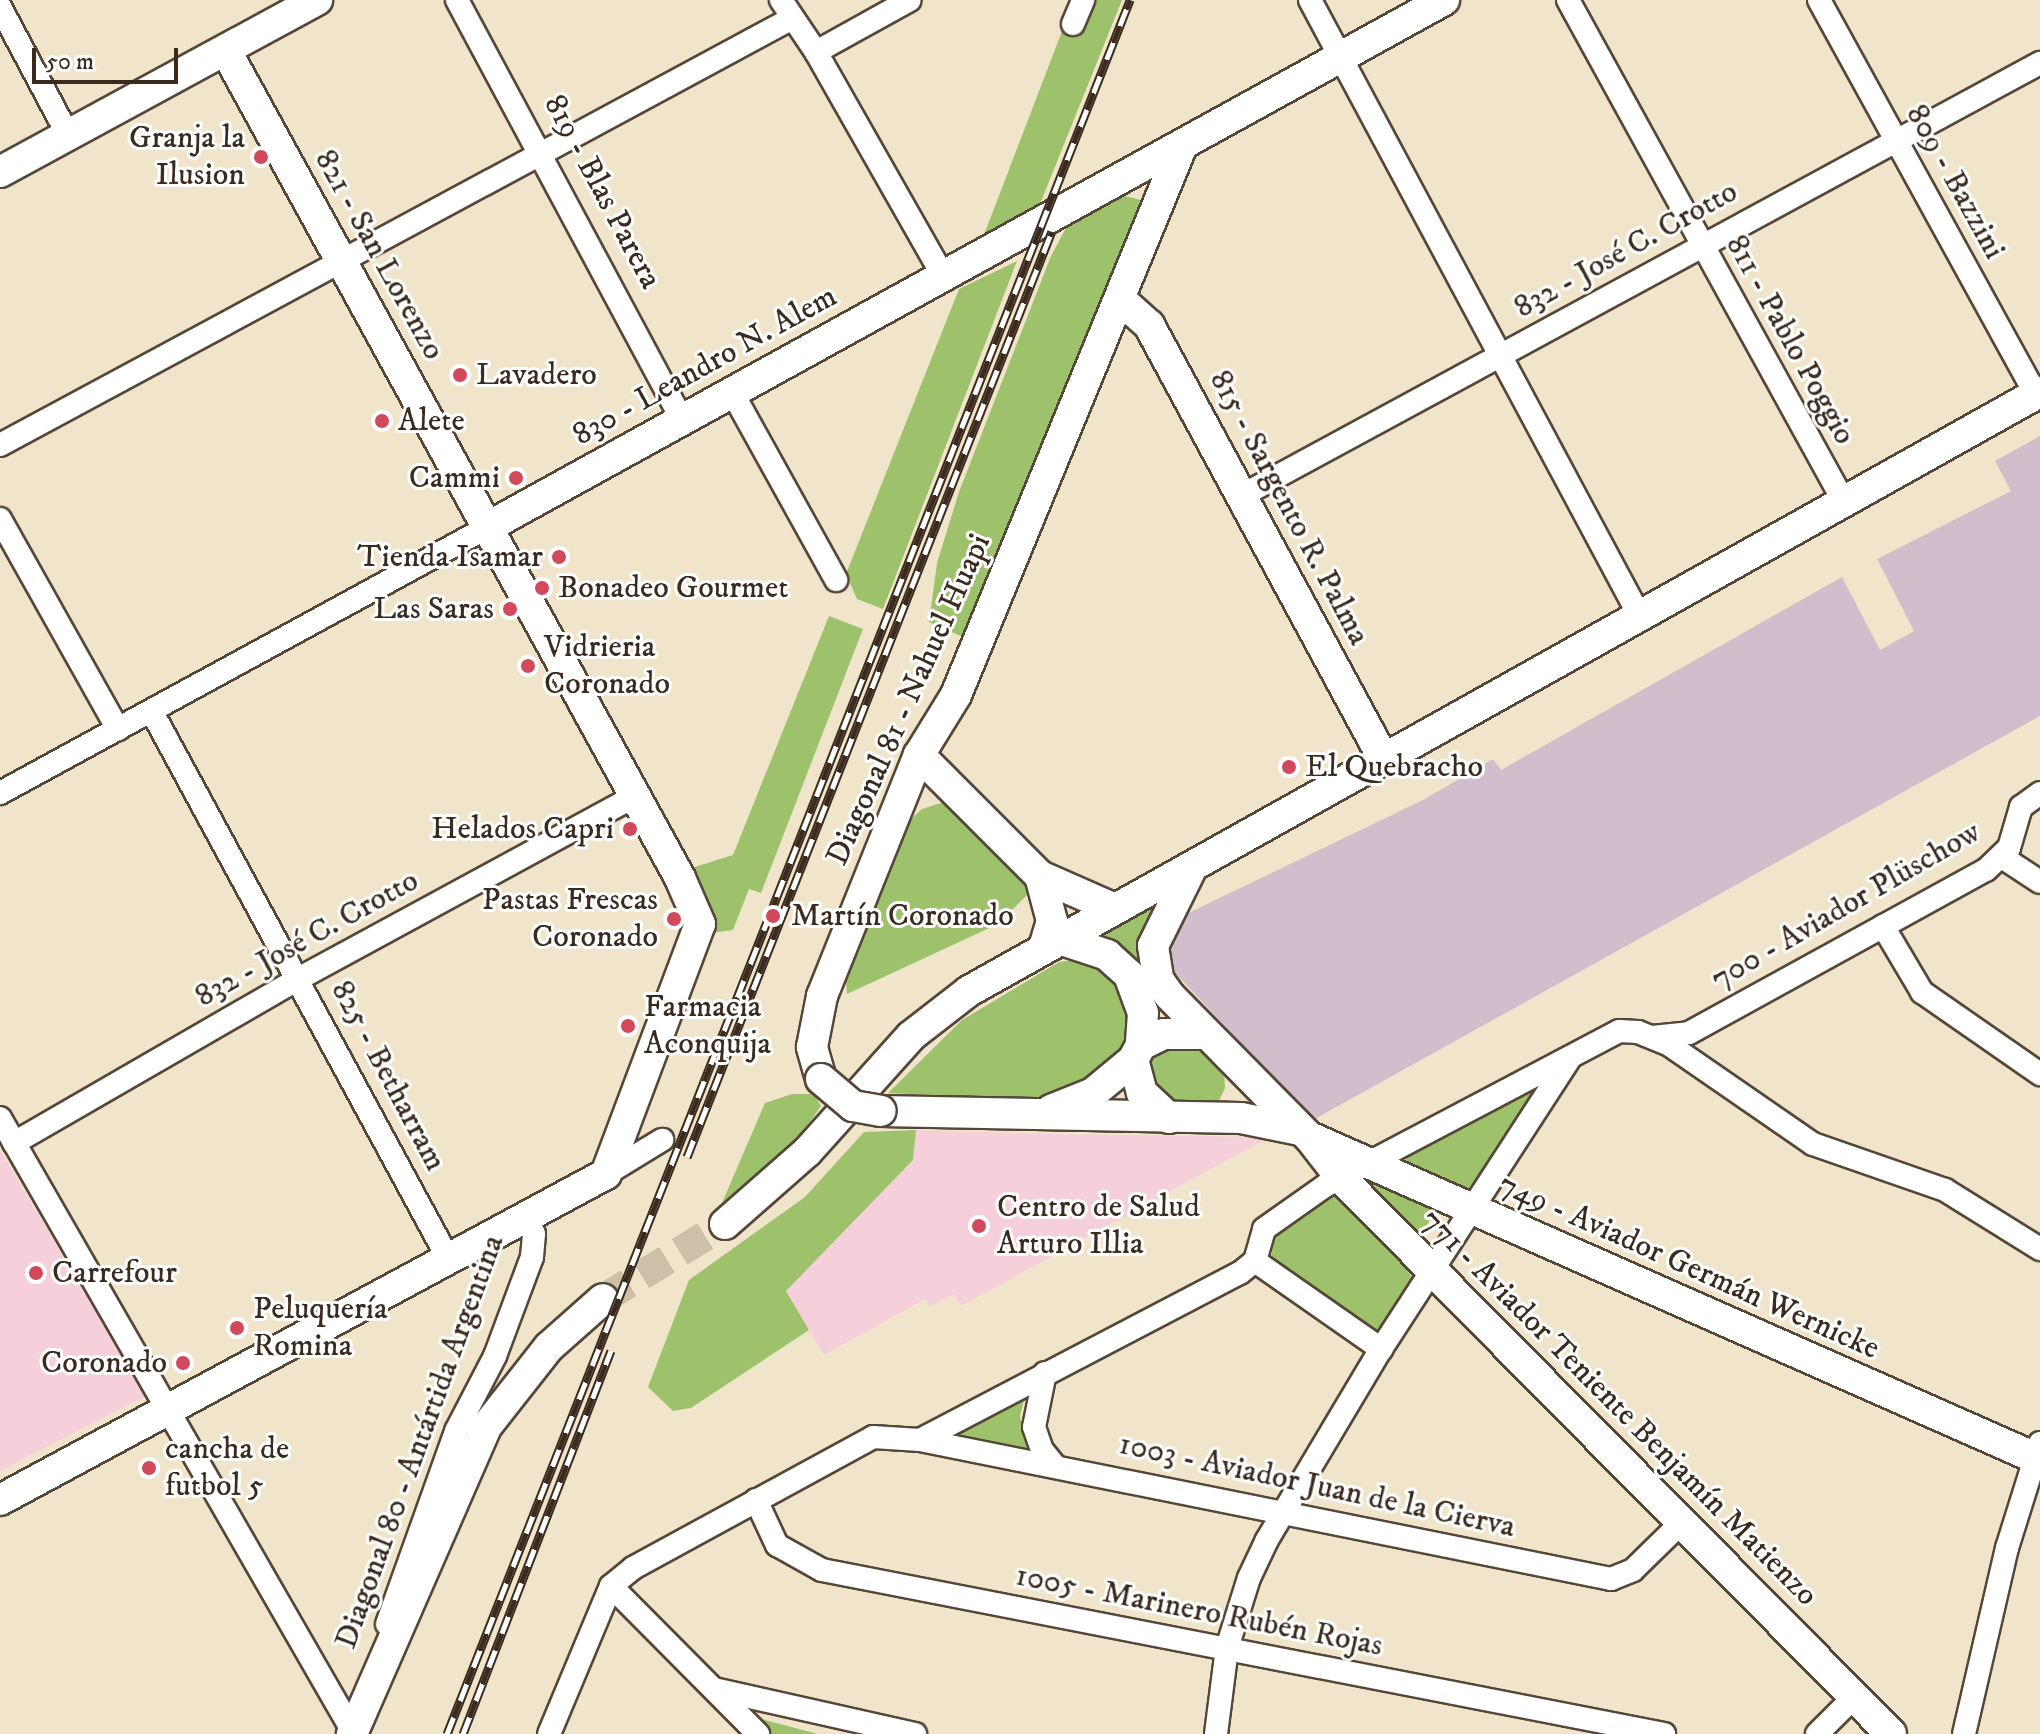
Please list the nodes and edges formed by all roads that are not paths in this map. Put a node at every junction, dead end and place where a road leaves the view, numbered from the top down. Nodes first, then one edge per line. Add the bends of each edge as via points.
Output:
1 (317, 0) edge
2 (457, 0) edge
3 (910, 0) edge
4 (1083, 0) edge
5 (1310, 0) edge
6 (1444, 0) edge
7 (1568, 0) edge
8 (1819, 0) edge
9 (0, 7) edge
10 (786, 9) edge
11 (1073, 24) dead end
12 (226, 51) junction
13 (816, 52) junction
14 (1340, 56) junction
15 (2040, 63) edge
16 (68, 135) junction
17 (1895, 140) junction
18 (1181, 148) junction
19 (542, 155) junction
20 (0, 172) edge
21 (1701, 246) junction
22 (342, 262) junction
23 (943, 276) junction
24 (1121, 300) junction
25 (1501, 354) junction
26 (732, 392) junction
27 (2038, 394) edge
28 (682, 419) junction
29 (0, 445) edge
30 (1243, 495) junction
31 (1843, 500) junction
32 (0, 519) edge
33 (486, 528) junction
34 (836, 580) dead end
35 (1638, 613) junction
36 (152, 712) junction
37 (118, 729) junction
38 (919, 755) junction
39 (1383, 758) junction
40 (0, 793) edge
41 (956, 793) junction
42 (2040, 793) edge
43 (634, 797) junction
44 (894, 818) junction
45 (2002, 857) junction
46 (1192, 867) junction
47 (1040, 876) junction
48 (2040, 882) edge
49 (1113, 908) junction
50 (1883, 926) junction
51 (1051, 943) junction
52 (300, 978) junction
53 (1206, 1034) junction
54 (1652, 1037) junction
55 (1137, 1052) junction
56 (1570, 1057) junction
57 (1232, 1060) junction
58 (2040, 1074) edge
59 (1035, 1115) junction
60 (0, 1118) edge
61 (1169, 1118) junction
62 (1208, 1118) junction
63 (1305, 1134) junction
64 (662, 1140) dead end
65 (14, 1143) junction
66 (1371, 1165) junction
67 (606, 1174) junction
68 (1341, 1178) junction
69 (1470, 1210) junction
70 (527, 1219) junction
71 (725, 1224) tunnel mouth
72 (2040, 1249) edge
73 (449, 1260) junction
74 (1255, 1261) junction
75 (1434, 1268) junction
76 (603, 1299) tunnel mouth
77 (1381, 1349) junction
78 (1045, 1373) junction
79 (165, 1410) junction
80 (920, 1440) junction
81 (2038, 1453) edge
82 (1054, 1465) junction
83 (0, 1500) edge
84 (756, 1500) junction
85 (1282, 1512) junction
86 (1681, 1523) junction
87 (611, 1586) junction
88 (1227, 1648) junction
89 (718, 1690) junction
90 (1854, 1697) junction
91 (357, 1724) edge
92 (889, 1732) edge
93 (549, 1734) edge
94 (758, 1734) edge
95 (915, 1734) edge
96 (1216, 1734) edge
97 (1664, 1734) edge
98 (1817, 1734) edge
99 (1891, 1734) edge
100 (1964, 1734) edge

1 - 12 street
2 - 19 street, 819 - Blas Parera
3 - 13 street
4 - 11 street
5 - 14 street
6 - 14 street, 830 - Leandro N. Alem
7 - 21 street, 811 - Pablo Poggio
8 - 17 street, 809 - Bazzini
9 - 16 street
10 - 13 street
10 - 19 street
12 - 16 street
12 - 22 street, 821 - San Lorenzo
13 - 23 street
14 - 18 street, 830 - Leandro N. Alem
14 - 25 street
15 - 17 street, 832 - José C. Crotto
16 - 20 street
17 - 21 street, 832 - José C. Crotto
17 - 27 street, 809 - Bazzini
18 - 23 street, 830 - Leandro N. Alem
18 - 24 street, Diagonal 81 - Nahuel Huapi
19 - 22 street
19 - 28 street, 819 - Blas Parera
21 - 25 street, 832 - José C. Crotto
21 - 31 street, 811 - Pablo Poggio
22 - 29 street
22 - 33 street, 821 - San Lorenzo
23 - 26 street, 830 - Leandro N. Alem
24 - 30 street, 815 - Sargento R. Palma via 1149,325
24 - 38 street, Diagonal 81 - Nahuel Huapi via 956,695
25 - 30 street, 832 - José C. Crotto
25 - 35 street
26 - 28 street, 830 - Leandro N. Alem
26 - 34 street
27 - 31 street
28 - 33 street, 830 - Leandro N. Alem
30 - 39 street, 815 - Sargento R. Palma
31 - 35 street
32 - 37 street
33 - 36 street, 830 - Leandro N. Alem
33 - 43 street, 821 - San Lorenzo
35 - 39 street
36 - 37 street, 830 - Leandro N. Alem
36 - 52 street, 825 - Betharram
37 - 40 street, 830 - Leandro N. Alem
38 - 41 street
38 - 44 street, Diagonal 81 - Nahuel Huapi
39 - 46 street
41 - 44 street via 921,795
41 - 47 street
42 - 45 street, 700 - Aviador Plüschow via 2021,807
43 - 52 street, 832 - José C. Crotto
43 - 67 street, 821 - San Lorenzo via 699,914 697,939
44 - 59 street, Diagonal 81 - Nahuel Huapi, bridge via 812,1025 821,1079 853,1106 881,1111
45 - 48 street
45 - 50 street, 700 - Aviador Plüschow
46 - 49 street
46 - 53 street via 1155,936 1152,959 1169,995
47 - 49 street
47 - 51 street via 1052,921
49 - 51 street
50 - 54 street, 700 - Aviador Plüschow via 1689,1033
50 - 58 street via 1922,992
51 - 55 street via 1107,955 1129,975 1143,1013
51 - 71 street via 931,1018 807,1152
52 - 65 street, 832 - José C. Crotto
52 - 73 street, 825 - Betharram
53 - 55 street via 1176,1031
53 - 57 street
54 - 56 street, 700 - Aviador Plüschow via 1629,1030 1608,1035
54 - 72 street via 1813,1144 1945,1190
55 - 59 street, Diagonal 81 - Nahuel Huapi via 1080,1101
55 - 61 street via 1142,1093
56 - 66 street
56 - 69 street
57 - 62 street via 1233,1093 1227,1106
57 - 63 street, 771 - Aviador Teniente Benjamín Matienzo
59 - 61 street, Diagonal 81 - Nahuel Huapi
60 - 65 street
61 - 62 street
62 - 63 street via 1241,1118
63 - 66 street, 749 - Aviador Germán Wernicke
63 - 68 street, 771 - Aviador Teniente Benjamín Matienzo
64 - 67 street
65 - 79 street
66 - 68 street
66 - 69 street, 749 - Aviador Germán Wernicke
67 - 70 street
68 - 74 street via 1264,1229
68 - 75 street, 771 - Aviador Teniente Benjamín Matienzo
69 - 75 street
69 - 81 street, 749 - Aviador Germán Wernicke
70 - 73 street
70 - 91 street, Diagonal 80 - Antártida Argentina via 534,1234 532,1257 495,1356 450,1447 391,1609
73 - 79 street
74 - 77 street
74 - 78 street
75 - 77 street
75 - 86 street, 771 - Aviador Teniente Benjamín Matienzo
76 - 91 street via 549,1347 486,1427
77 - 85 street
78 - 80 street
78 - 82 street via 1034,1427
79 - 83 street
79 - 91 street
80 - 82 street, 1003 - Aviador Juan de la Cierva
80 - 84 street, 1003 - Aviador Juan de la Cierva via 873,1437
81 - 100 street
82 - 85 street, 1003 - Aviador Juan de la Cierva
84 - 87 street, 1003 - Aviador Juan de la Cierva via 633,1568
84 - 88 street, 1005 - Marinero Rubén Rojas via 777,1545 807,1565
85 - 86 street, 1003 - Aviador Juan de la Cierva via 1611,1579 1633,1570
85 - 88 street via 1249,1578
86 - 90 street, 771 - Aviador Teniente Benjamín Matienzo
87 - 89 street
87 - 93 street
88 - 96 street
88 - 97 street, 1005 - Marinero Rubén Rojas
89 - 92 street
89 - 94 street
90 - 98 street
90 - 99 street, 771 - Aviador Teniente Benjamín Matienzo
92 - 95 street

